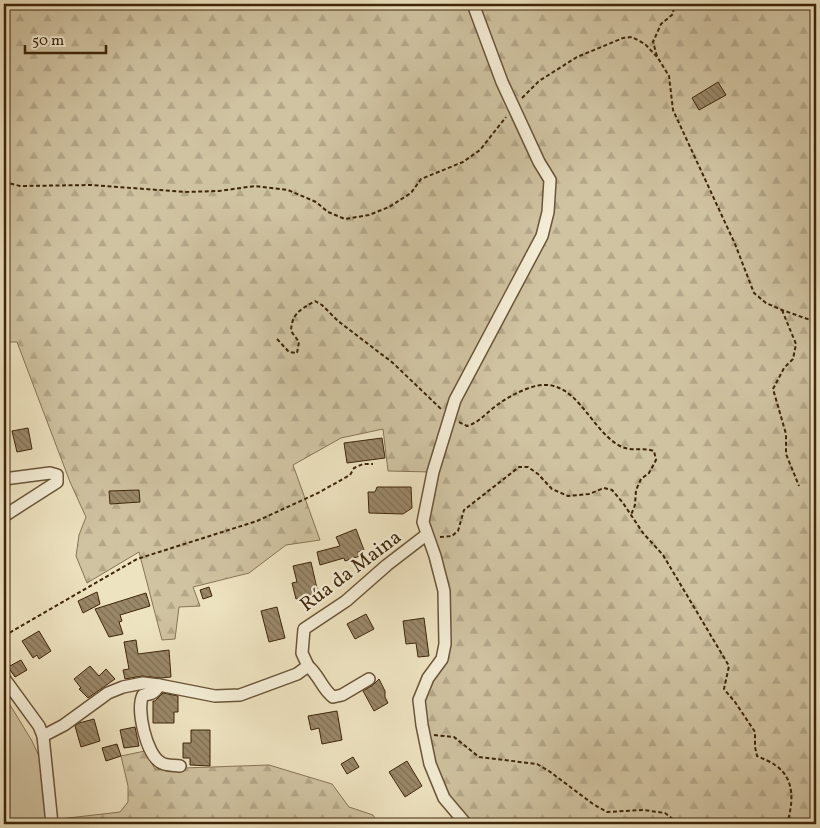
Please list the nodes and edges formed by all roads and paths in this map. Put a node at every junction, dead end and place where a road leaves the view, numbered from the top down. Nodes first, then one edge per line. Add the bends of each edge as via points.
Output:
1 (473, 4) edge
2 (671, 4) edge
3 (658, 58) junction
4 (514, 108) junction
5 (4, 182) edge
6 (782, 310) junction
7 (816, 322) edge
8 (373, 464) dead end
9 (4, 480) edge
10 (799, 486) dead end
11 (4, 516) edge
12 (426, 535) junction
13 (4, 636) edge
14 (308, 666) junction
15 (4, 678) edge
16 (369, 679) dead end
17 (159, 685) junction
18 (43, 736) junction
19 (424, 736) junction
20 (180, 766) dead end
21 (52, 824) edge
22 (466, 824) edge
23 (686, 824) edge
24 (787, 824) edge

1 - 4 street
2 - 3 path via 674,5 673,14 661,24 653,42
3 - 4 path via 645,44 632,37 623,38 577,57 539,81
3 - 6 path via 669,76 673,110 754,293
4 - 5 path via 480,150 463,162 421,179 411,193 389,207 345,219 288,190 255,186 185,192 92,185 20,186
4 - 12 street via 550,180 548,212 542,236 455,400 425,506 423,522
6 - 7 path
6 - 10 path via 796,344 792,359 773,389 786,434 786,454
8 - 13 path via 354,468 350,475 318,493 256,521 137,559
9 - 11 street via 50,473 57,475 57,482
12 - 14 street, Rúa da Maina via 346,601 304,628 302,653
12 - 19 street via 444,591 445,644 442,658 428,678 419,700
12 - 24 path via 452,536 458,531 464,510 519,467 528,467 552,489 568,496 589,494 604,488 612,490 663,555 729,666 724,689 755,732 757,756 776,765 787,777 792,808
14 - 16 street, Rúa da Maina via 333,697
14 - 17 street via 296,674 240,695 215,696
15 - 18 street
17 - 18 street via 143,683 108,693
17 - 20 street via 156,691 143,695 140,700 148,746 159,762
18 - 21 street
19 - 22 street via 430,764 444,798
19 - 23 path via 454,737 479,757 537,764 607,812 643,810 665,813

